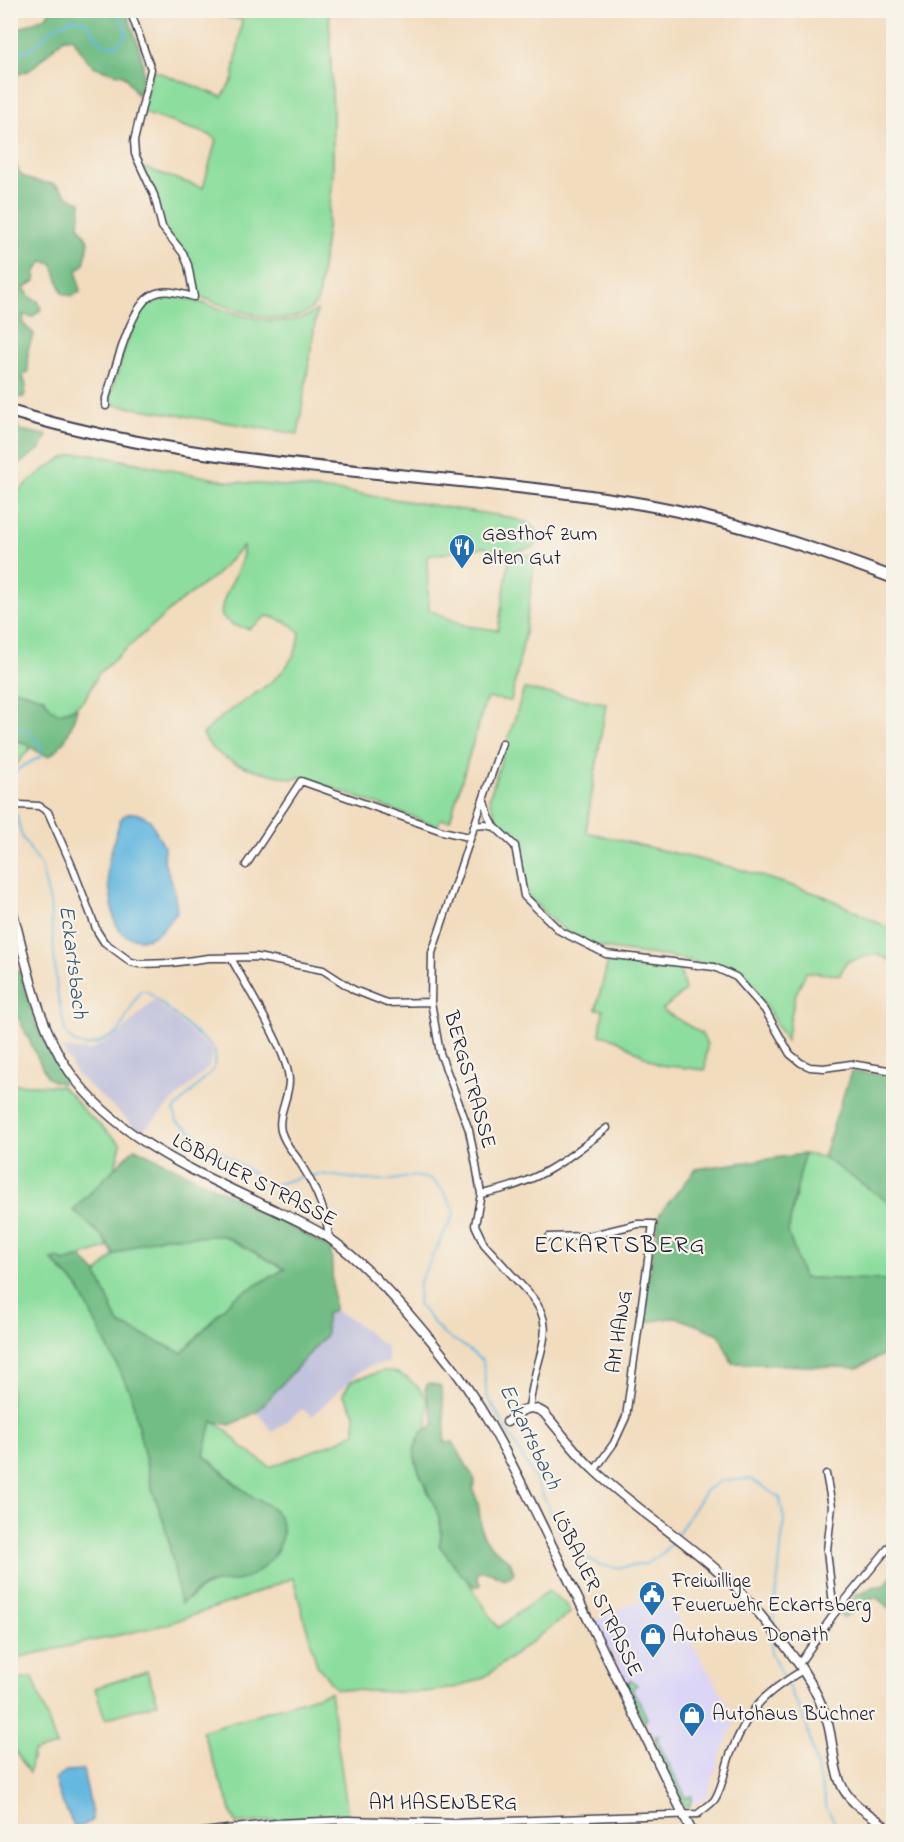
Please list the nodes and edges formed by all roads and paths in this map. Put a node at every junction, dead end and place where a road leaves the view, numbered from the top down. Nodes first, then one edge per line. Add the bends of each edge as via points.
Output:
1 (130, 10) edge
2 (106, 406) dead end
3 (10, 411) edge
4 (894, 578) edge
5 (502, 743) dead end
6 (484, 798) junction
7 (10, 807) edge
8 (474, 826) junction
9 (495, 827) junction
10 (469, 837) junction
11 (246, 865) dead end
12 (10, 902) edge
13 (231, 958) junction
14 (431, 1002) junction
15 (894, 1071) edge
16 (607, 1128) dead end
17 (481, 1194) junction
18 (549, 1237) dead end
19 (328, 1238) junction
20 (529, 1407) junction
21 (500, 1426) junction
22 (594, 1471) junction
23 (826, 1474) dead end
24 (894, 1541) edge
25 (834, 1614) junction
26 (801, 1667) junction
27 (684, 1815) junction
28 (203, 1832) edge
29 (692, 1832) edge
30 (891, 1832) edge

1 - 2 street via 151,69 134,141 135,154 154,195 162,227 183,253 194,297 170,291 150,295 140,306 131,323
3 - 4 highway via 124,439 242,459 626,501 794,542
5 - 6 street, BERGSTRASSE
6 - 8 street, BERGSTRASSE
6 - 9 street
7 - 13 street via 39,806 48,812 97,931 111,949 140,964
8 - 9 street
8 - 10 street, BERGSTRASSE
9 - 15 street via 515,846 524,896 560,931 606,954 714,967 736,978 755,996 790,1054 801,1063 824,1068 851,1064
10 - 11 street via 441,831 301,781
10 - 14 street, BERGSTRASSE via 432,953
12 - 19 main road, LÖBAUER STRASSE via 51,1038 71,1074 90,1096 158,1152
13 - 14 street via 257,957 323,970 354,990 387,1003
13 - 19 street via 285,1058 289,1082 280,1128 289,1150 304,1168 326,1218
14 - 17 street, BERGSTRASSE via 440,1053 469,1130
16 - 17 street via 548,1171 506,1190
17 - 20 street, BERGSTRASSE via 475,1225 483,1244 539,1305 545,1326
18 - 22 street, AM HANG via 588,1236 653,1224 626,1417
19 - 21 main road, LÖBAUER STRASSE via 367,1271 437,1347
20 - 21 main road
20 - 22 main road via 544,1413
21 - 27 main road, LÖBAUER STRASSE
22 - 26 main road via 728,1580
23 - 25 street via 832,1506 827,1550
24 - 25 street
25 - 26 street
26 - 27 street via 757,1704 730,1755 715,1800 698,1814
26 - 30 main road via 825,1716 843,1789
27 - 28 street, AM HASENBERG via 454,1822 328,1821
27 - 29 main road, LÖBAUER STRASSE

